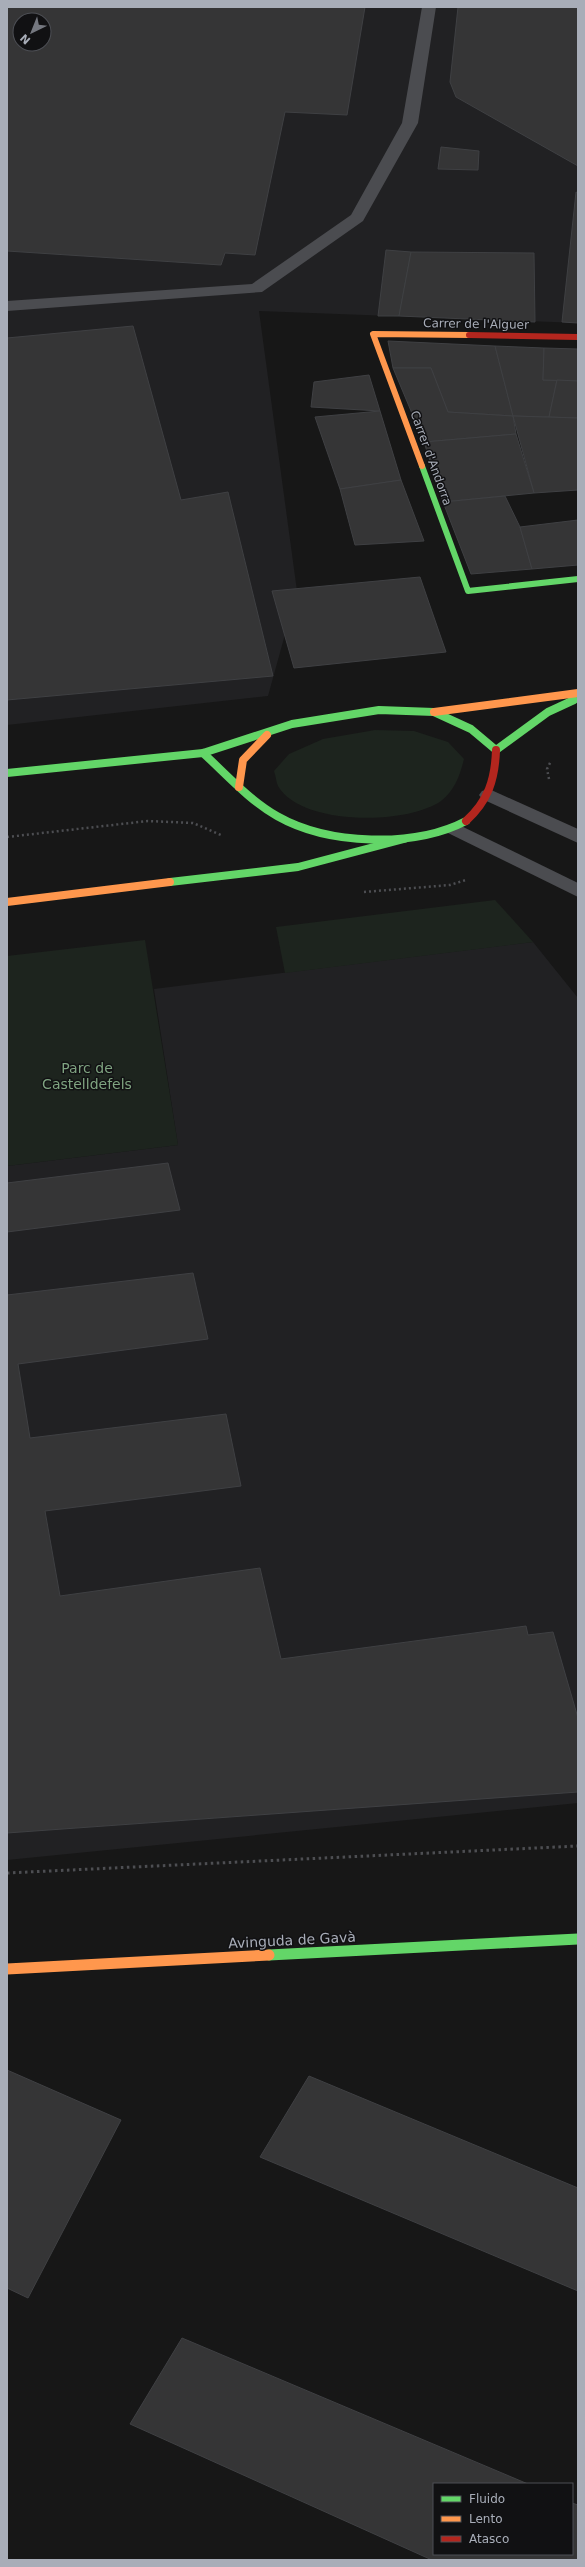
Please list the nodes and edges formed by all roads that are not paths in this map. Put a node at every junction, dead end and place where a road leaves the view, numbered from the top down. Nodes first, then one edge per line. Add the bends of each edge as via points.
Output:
1 (428, 7) edge
2 (7, 306) edge
3 (373, 334) joint
4 (578, 338) edge
5 (578, 579) edge
6 (578, 693) edge
7 (578, 698) edge
8 (434, 712) junction
9 (268, 734) junction
10 (496, 750) junction
11 (203, 753) junction
12 (7, 773) edge
13 (239, 787) junction
14 (489, 795) junction
15 (455, 829) junction
16 (578, 837) edge
17 (404, 839) junction
18 (578, 891) edge
19 (7, 902) edge
20 (578, 1939) edge
21 (7, 1970) edge

1 - 2 street via 410,123 357,218 256,289
3 - 4 street, Carrer de l'Alguer
3 - 5 street, Carrer d'Andorra via 468,591
6 - 8 street
7 - 10 street via 548,712
8 - 9 street via 379,710 332,716 292,724
8 - 10 street via 471,729
9 - 11 street
9 - 13 street via 243,760
10 - 14 street via 496,774
11 - 12 street
11 - 13 street
13 - 17 street via 262,807 309,830 343,836
14 - 15 street via 476,812
14 - 16 street
15 - 17 street
15 - 18 street
17 - 19 street via 298,867
20 - 21 street, Avinguda de Gavà

